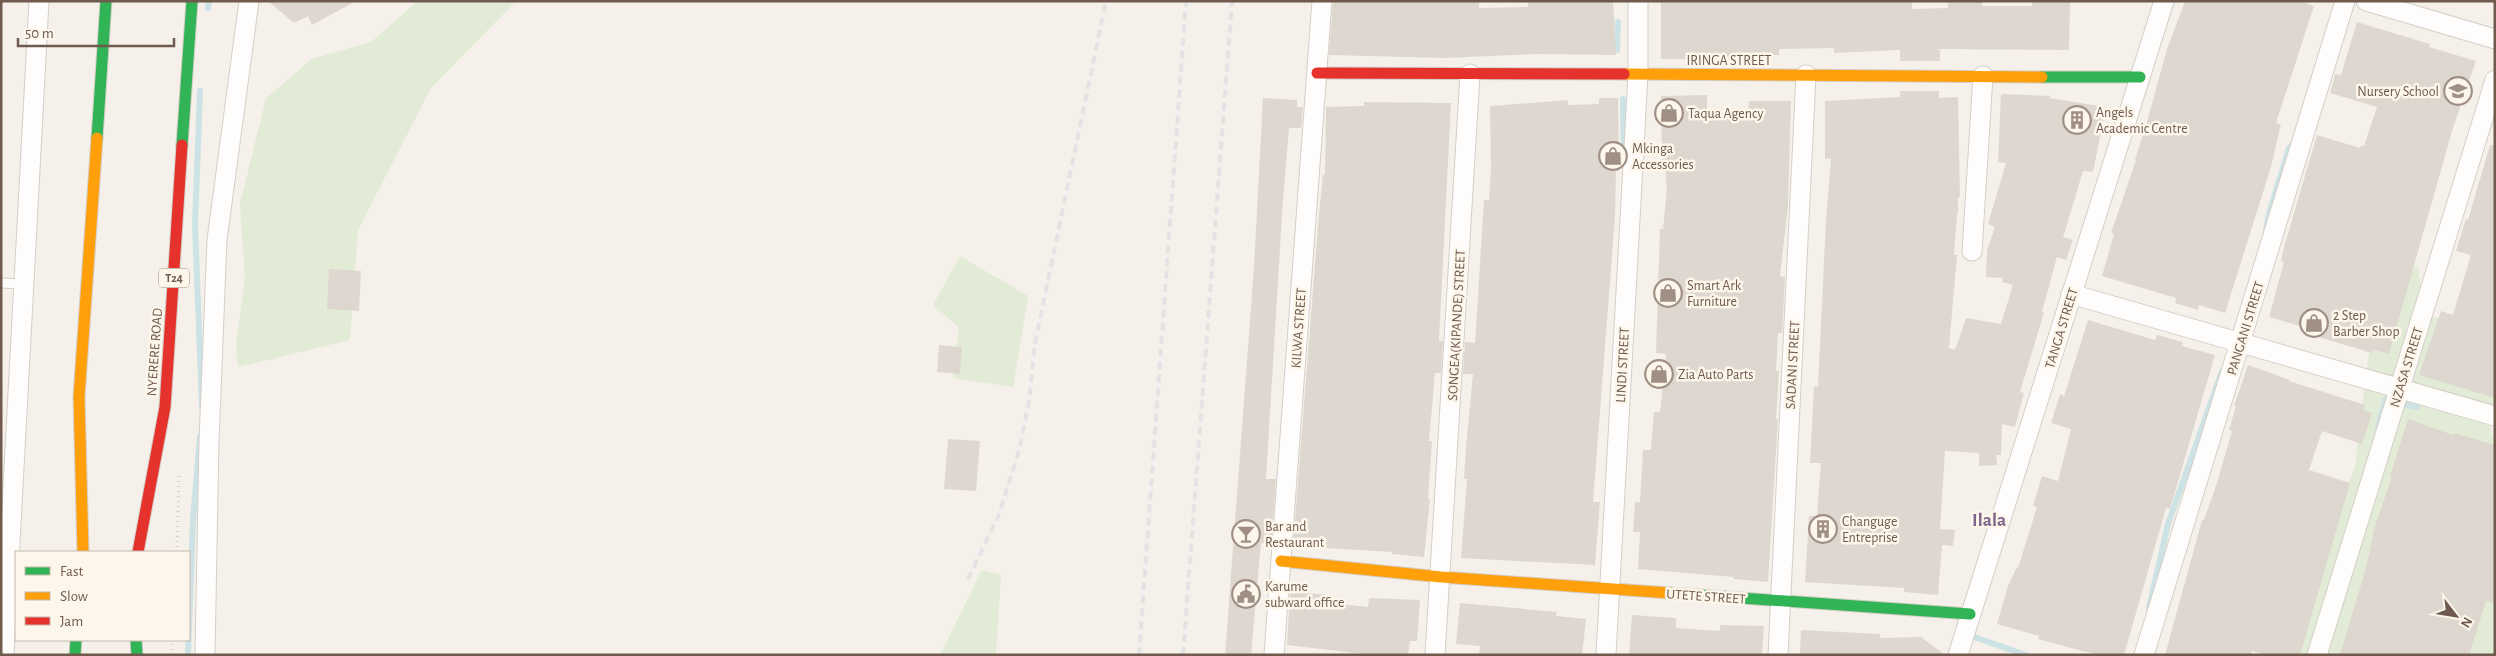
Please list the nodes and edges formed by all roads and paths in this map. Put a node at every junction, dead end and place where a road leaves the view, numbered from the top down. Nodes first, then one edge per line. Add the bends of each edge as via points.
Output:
1 (39, 1) edge
2 (106, 1) edge
3 (192, 1) edge
4 (249, 1) edge
5 (1322, 1) edge
6 (1638, 1) edge
7 (2164, 1) edge
8 (2345, 1) edge
9 (2366, 1) edge
10 (2495, 39) edge
11 (1317, 73) junction
12 (1470, 74) junction
13 (1638, 74) junction
14 (1806, 75) junction
15 (1983, 76) junction
16 (2140, 77) junction
17 (2495, 80) edge
18 (1972, 251) dead end
19 (1, 283) edge
20 (24, 284) junction
21 (2071, 294) junction
22 (2240, 343) junction
23 (2400, 388) junction
24 (2495, 416) edge
25 (83, 551) edge
26 (138, 551) edge
27 (1281, 561) junction
28 (1441, 577) junction
29 (1610, 589) junction
30 (1782, 601) junction
31 (1970, 614) junction
32 (76, 641) edge
33 (84, 641) edge
34 (136, 641) edge
35 (172, 641) edge
36 (1960, 654) edge
37 (4, 655) edge
38 (75, 655) edge
39 (84, 655) edge
40 (138, 655) edge
41 (171, 655) edge
42 (205, 655) edge
43 (1274, 655) edge
44 (1436, 655) edge
45 (1606, 655) edge
46 (1778, 655) edge
47 (2144, 655) edge
48 (2317, 655) edge

1 - 20 street
2 - 25 main road via 79,397
3 - 26 main road, NYERERE ROAD / T24 via 165,407
4 - 42 street via 218,240 209,441
5 - 11 street, KILWA STREET
6 - 13 street, LINDI STREET
7 - 16 street, TANGA STREET
8 - 22 street, PANGANI STREET
9 - 10 street
11 - 12 main road, IRINGA STREET
11 - 27 street, KILWA STREET
12 - 13 main road, IRINGA STREET
12 - 28 street, SONGEA(KIPANDE) STREET
13 - 14 main road, IRINGA STREET
13 - 29 street, LINDI STREET
14 - 15 main road, IRINGA STREET
14 - 30 street, SADANI STREET
15 - 16 main road, IRINGA STREET
15 - 18 street
16 - 21 street, TANGA STREET
17 - 23 street, NZASA STREET
19 - 20 lane
20 - 37 street
21 - 22 street
21 - 31 street, TANGA STREET
22 - 23 street
22 - 47 street, PANGANI STREET
23 - 24 street
23 - 48 street, NZASA STREET
27 - 28 main road, UTETE STREET
27 - 43 street, KILWA STREET
28 - 29 main road, UTETE STREET
28 - 44 street, SONGEA(KIPANDE) STREET
29 - 30 main road, UTETE STREET
29 - 45 street, LINDI STREET
30 - 31 main road, UTETE STREET
30 - 46 street, SADANI STREET
31 - 36 street, TANGA STREET
32 - 38 main road
33 - 39 main road
34 - 40 main road
35 - 41 path

